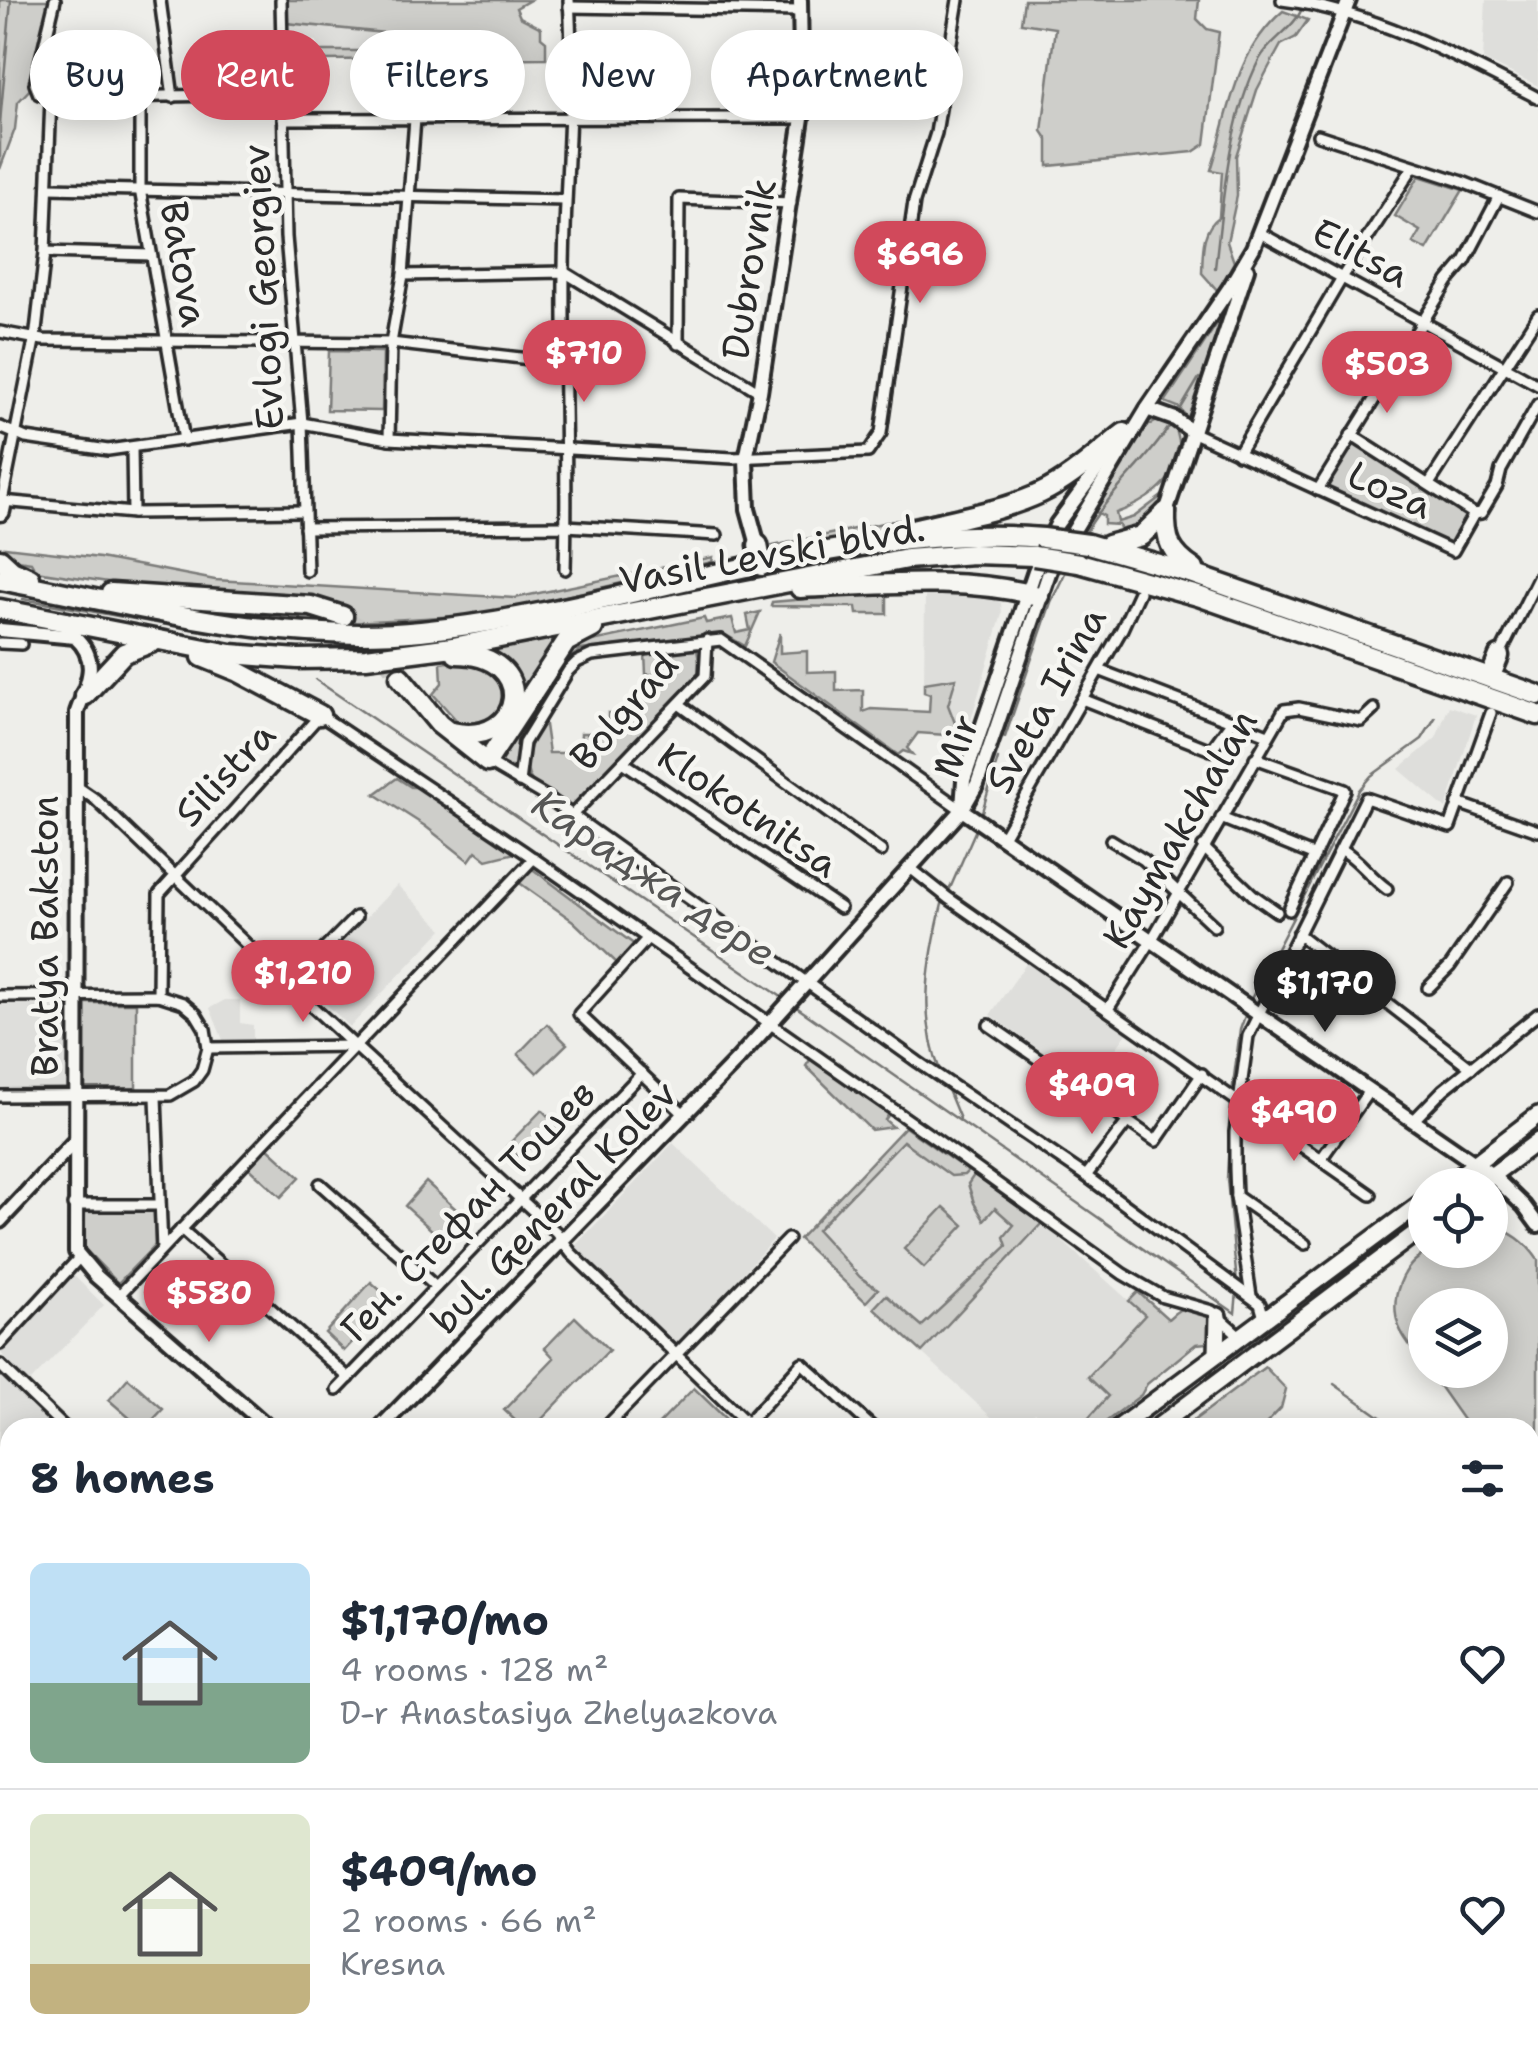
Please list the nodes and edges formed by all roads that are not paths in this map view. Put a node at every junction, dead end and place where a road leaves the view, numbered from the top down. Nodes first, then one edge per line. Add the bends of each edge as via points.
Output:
1 (55, 0) edge
2 (160, 0) edge
3 (281, 0) edge
4 (958, 0) edge
5 (1282, 0) edge
6 (1291, 1) edge
7 (569, 4) edge
8 (800, 6) edge
9 (1346, 7) edge
10 (48, 30) edge
11 (281, 30) edge
12 (569, 30) edge
13 (161, 97) edge
14 (174, 97) junction
15 (181, 97) edge
16 (1538, 98) edge
17 (51, 120) edge
18 (140, 120) edge
19 (283, 120) edge
20 (415, 120) edge
21 (570, 120) edge
22 (802, 120) edge
23 (1318, 136) dead end
24 (1413, 167) junction
25 (49, 188) junction
26 (140, 189) junction
27 (286, 195) junction
28 (1499, 196) junction
29 (410, 197) junction
30 (565, 200) junction
31 (790, 203) junction
32 (1538, 212) edge
33 (1260, 233) junction
34 (1253, 248) junction
35 (45, 252) junction
36 (150, 255) junction
37 (564, 272) junction
38 (402, 275) junction
39 (1343, 276) junction
40 (1538, 316) edge
41 (1423, 322) junction
42 (0, 332) edge
43 (35, 340) junction
44 (166, 340) junction
45 (293, 341) junction
46 (391, 343) junction
47 (678, 344) junction
48 (564, 362) junction
49 (1505, 366) junction
50 (1538, 385) edge
51 (760, 392) junction
52 (1538, 404) edge
53 (1147, 409) junction
54 (302, 423) junction
55 (0, 427) edge
56 (1188, 429) junction
57 (16, 433) junction
58 (1124, 433) junction
59 (1352, 435) junction
60 (388, 439) junction
61 (184, 440) junction
62 (566, 447) junction
63 (132, 448) junction
64 (1238, 454) junction
65 (746, 458) junction
66 (1429, 484) junction
67 (1318, 490) junction
68 (1, 506) edge
69 (304, 512) junction
70 (1166, 512) junction
71 (133, 513) junction
72 (1474, 514) junction
73 (566, 526) junction
74 (305, 528) junction
75 (717, 535) dead end
76 (758, 545) joint
77 (1093, 546) junction
78 (821, 554) junction
79 (0, 559) edge
80 (762, 566) junction
81 (565, 569) dead end
82 (306, 571) dead end
83 (1538, 578) edge
84 (0, 580) edge
85 (1214, 582) junction
86 (1142, 586) junction
87 (739, 591) junction
88 (62, 592) junction
89 (1032, 595) junction
90 (0, 608) edge
91 (640, 611) junction
92 (343, 616) tunnel mouth
93 (51, 619) junction
94 (0, 630) edge
95 (112, 632) junction
96 (75, 637) junction
97 (706, 640) junction
98 (163, 642) junction
99 (0, 643) edge
100 (21, 644) dead end
101 (405, 654) junction
102 (1499, 656) joint
103 (1098, 670) junction
104 (400, 677) tunnel mouth
105 (1490, 678) junction
106 (1538, 695) edge
107 (85, 696) junction
108 (1082, 699) junction
109 (678, 704) junction
110 (1494, 706) junction
111 (1374, 709) dead end
112 (1538, 714) edge
113 (320, 715) junction
114 (1232, 721) junction
115 (447, 731) junction
116 (1268, 735) junction
117 (1255, 758) junction
118 (487, 762) junction
119 (622, 762) junction
120 (519, 782) junction
121 (76, 786) junction
122 (1458, 803) junction
123 (968, 814) junction
124 (572, 816) junction
125 (1221, 818) junction
126 (1538, 831) edge
127 (1003, 837) junction
128 (1111, 840) dead end
129 (1203, 847) junction
130 (1341, 850) junction
131 (881, 851) dead end
132 (1315, 856) junction
133 (534, 858) junction
134 (910, 867) junction
135 (174, 873) junction
136 (1508, 882) dead end
137 (1387, 889) dead end
138 (1178, 893) junction
139 (840, 908) dead end
140 (1288, 910) dead end
141 (1277, 912) dead end
142 (356, 917) dead end
143 (1214, 926) dead end
144 (1298, 934) junction
145 (647, 939) junction
146 (1152, 941) junction
147 (289, 985) junction
148 (802, 987) junction
149 (1428, 988) dead end
150 (0, 996) edge
151 (75, 996) junction
152 (158, 996) junction
153 (1108, 1009) junction
154 (1538, 1014) edge
155 (1255, 1016) junction
156 (772, 1022) junction
157 (989, 1025) dead end
158 (355, 1046) junction
159 (208, 1048) junction
160 (1471, 1068) junction
161 (642, 1072) junction
162 (1202, 1074) junction
163 (1369, 1091) junction
164 (74, 1095) junction
165 (0, 1096) edge
166 (156, 1097) junction
167 (1233, 1097) junction
168 (686, 1115) junction
169 (1538, 1115) edge
170 (1413, 1120) junction
171 (1128, 1121) junction
172 (1538, 1141) edge
173 (1321, 1159) junction
174 (67, 1160) junction
175 (1475, 1164) junction
176 (1470, 1168) edge
177 (1478, 1168) edge
178 (1502, 1168) edge
179 (1086, 1176) junction
180 (320, 1184) dead end
181 (1372, 1194) dead end
182 (1508, 1195) edge
183 (1236, 1196) junction
184 (520, 1200) junction
185 (73, 1205) junction
186 (160, 1205) junction
187 (1408, 1212) edge
188 (0, 1221) edge
189 (1538, 1225) edge
190 (181, 1229) junction
191 (1408, 1239) edge
192 (788, 1240) dead end
193 (563, 1242) junction
194 (1305, 1244) dead end
195 (162, 1249) junction
196 (79, 1258) junction
197 (436, 1288) junction
198 (118, 1294) junction
199 (1248, 1295) junction
200 (1218, 1316) junction
201 (1264, 1318) junction
202 (1240, 1336) junction
203 (0, 1344) edge
204 (1261, 1347) junction
205 (676, 1354) junction
206 (1217, 1354) junction
207 (0, 1365) edge
208 (349, 1378) junction
209 (338, 1390) dead end
210 (55, 1418) edge
211 (258, 1418) edge
212 (390, 1418) edge
213 (615, 1418) edge
214 (740, 1418) edge
215 (755, 1418) edge
216 (862, 1418) edge
217 (1131, 1418) edge
218 (1169, 1418) edge

1 - 10 street
2 - 14 street
3 - 11 street, Evlogi Georgiev
4 - 65 street via 936,133 914,202 877,443 860,455
5 - 6 street
6 - 9 street
7 - 8 street
7 - 12 street
9 - 16 street
9 - 33 street, Mir
13 - 14 street
14 - 15 street
17 - 25 street
18 - 26 street, Batova
19 - 27 street, Evlogi Georgiev
20 - 29 street
21 - 30 street
22 - 31 street, Dubrovnik
23 - 24 street
24 - 28 street
24 - 39 street
25 - 26 street
25 - 35 street
26 - 27 street
26 - 36 street, Batova
27 - 29 street
27 - 45 street, Evlogi Georgiev
28 - 32 street
28 - 41 street
29 - 30 street
29 - 38 street
30 - 37 street
31 - 47 street via 679,199
31 - 51 street, Dubrovnik
33 - 34 street, Mir
33 - 39 street, Elitsa
34 - 53 street, Mir
34 - 56 street, Mir
35 - 36 street
35 - 43 street
36 - 44 street, Batova
37 - 38 street
37 - 47 street
37 - 48 street
38 - 46 street
39 - 41 street, Elitsa
39 - 64 street
40 - 49 street
41 - 49 street, Elitsa
41 - 59 street
42 - 43 street
43 - 44 street
43 - 57 street
44 - 45 street
44 - 61 street, Batova
45 - 46 street
45 - 54 street, Evlogi Georgiev
46 - 48 street
46 - 60 street
47 - 51 street
48 - 62 street
49 - 50 street, Elitsa
49 - 66 street
51 - 65 street, Dubrovnik
52 - 72 street via 1497,486
53 - 56 street
53 - 58 street, Mir
53 - 89 street, Mir
54 - 60 street
54 - 61 street
54 - 69 street, Evlogi Georgiev
55 - 57 street
56 - 64 street, Loza
56 - 70 street, Mir
57 - 63 street via 101,450
57 - 68 street
58 - 78 highway via 1073,474 1020,502
58 - 89 street, Mir via 1057,524
59 - 66 street
59 - 67 street
60 - 62 street
61 - 63 street
62 - 65 street
62 - 73 street
63 - 71 street
64 - 67 street, Loza
65 - 76 street, Dubrovnik
66 - 72 street
67 - 72 street, Loza via 1453,551
68 - 71 street
69 - 71 street
69 - 74 street, Evlogi Georgiev
70 - 77 highway via 1141,536
70 - 85 highway via 1174,553
73 - 74 street
73 - 75 street
73 - 81 street
74 - 82 street, Evlogi Georgiev
76 - 80 highway
77 - 78 highway, Vasil Levski blvd., bridge via 948,536
77 - 85 highway, Vasil Levski blvd.
78 - 80 highway, Vasil Levski blvd.
79 - 88 highway
80 - 88 highway, Vasil Levski blvd. via 488,622 395,633 272,630
83 - 102 street
84 - 88 highway, Vasil Levski blvd.
85 - 105 highway, Vasil Levski blvd.
86 - 87 highway, Vasil Levski blvd., bridge via 1079,563 973,554 906,559
86 - 103 street, Sveta Irina
86 - 110 highway, Vasil Levski blvd.
87 - 89 highway via 944,584
87 - 91 highway, Vasil Levski blvd.
88 - 92 highway via 294,604
89 - 123 street, Mir via 964,780
90 - 93 highway, Vasil Levski blvd.
91 - 101 highway, Vasil Levski blvd.
91 - 118 highway via 568,639
93 - 95 highway, Vasil Levski blvd.
93 - 96 highway
94 - 96 street
95 - 96 highway
95 - 98 highway, Vasil Levski blvd.
96 - 107 street, Bratya Bakston via 90,657
97 - 109 street, Bolgrad via 705,676
97 - 120 street via 577,662 524,743
97 - 123 street via 731,646
98 - 101 highway, Vasil Levski blvd. via 298,660
98 - 107 highway via 124,653
98 - 113 highway
99 - 100 street
101 - 115 highway via 481,655 507,675 512,696 499,725 479,735
102 - 105 highway
103 - 108 street, Sveta Irina
103 - 114 street
104 - 115 highway
105 - 106 highway, Vasil Levski blvd.
107 - 121 street, Bratya Bakston via 77,712
108 - 114 street via 1211,750
108 - 127 street, Sveta Irina
109 - 119 street, Bolgrad
109 - 131 street
110 - 112 highway, Vasil Levski blvd.
110 - 122 street
111 - 116 street, Kaymakchalan via 1361,721 1289,708
113 - 133 street
113 - 135 street, Silistra
114 - 116 street
115 - 118 highway
116 - 117 street, Kaymakchalan
117 - 125 street, Kaymakchalan
117 - 132 street via 1346,790
118 - 120 street
119 - 124 street, Bolgrad
119 - 139 street, Klokotnitsa
120 - 124 street
121 - 135 street
121 - 151 street, Bratya Bakston
122 - 126 street
122 - 130 street via 1450,826 1366,798
123 - 127 street
123 - 134 street, bul. General Kolev
124 - 148 street
125 - 129 street, Kaymakchalan
125 - 132 street
127 - 146 street
128 - 138 street
129 - 138 street, Kaymakchalan
129 - 141 street
130 - 137 street via 1361,860
130 - 144 street
132 - 140 street
133 - 145 street
133 - 158 street
134 - 148 street, bul. General Kolev
134 - 153 street
135 - 147 street
135 - 152 street via 159,894
136 - 149 street
138 - 143 street
138 - 146 street, Kaymakchalan
142 - 147 street
144 - 155 street
144 - 160 street
145 - 156 street
145 - 161 street via 580,1014
146 - 153 street, Kaymakchalan
146 - 155 street
147 - 158 street
148 - 156 street, bul. General Kolev
148 - 179 street
150 - 151 street
151 - 152 street
151 - 164 street, Bratya Bakston
152 - 159 street via 190,1008
153 - 162 street
154 - 160 street
155 - 163 street
155 - 167 street
156 - 168 street, bul. General Kolev
156 - 200 street via 1123,1274
157 - 171 street
158 - 159 street
158 - 184 street
158 - 190 street
159 - 166 street via 194,1081
160 - 170 street
161 - 168 street
161 - 184 street, Ген. Стефан Тошев
162 - 167 street
162 - 171 street via 1156,1141
163 - 170 street
163 - 173 street
164 - 165 street
164 - 166 street
164 - 174 street, Bratya Bakston via 74,1142
166 - 186 street
167 - 173 street
167 - 183 street
168 - 193 street, bul. General Kolev
169 - 175 main road
170 - 175 street
171 - 179 street
172 - 178 main road
173 - 181 street
174 - 185 street, Bratya Bakston
174 - 188 street
175 - 176 main road
175 - 177 street
179 - 199 street
180 - 197 street
182 - 189 street
183 - 194 street
183 - 199 street
184 - 193 street
184 - 197 street, Ген. Стефан Тошев
185 - 186 street
185 - 196 street, Bratya Bakston
186 - 195 street
187 - 201 main road
190 - 195 street
190 - 208 street
191 - 204 main road
192 - 205 street
193 - 205 street
193 - 212 street, bul. General Kolev
195 - 198 street
196 - 198 street
196 - 203 street
197 - 208 street, Ген. Стефан Тошев
198 - 211 street
199 - 201 street
200 - 202 street
200 - 206 main road
201 - 202 main road
201 - 204 main road
202 - 204 main road
202 - 206 main road
204 - 218 main road
205 - 213 street
205 - 214 street
206 - 217 main road
207 - 210 street
208 - 209 street, Ген. Стефан Тошев
215 - 216 street via 802,1363

